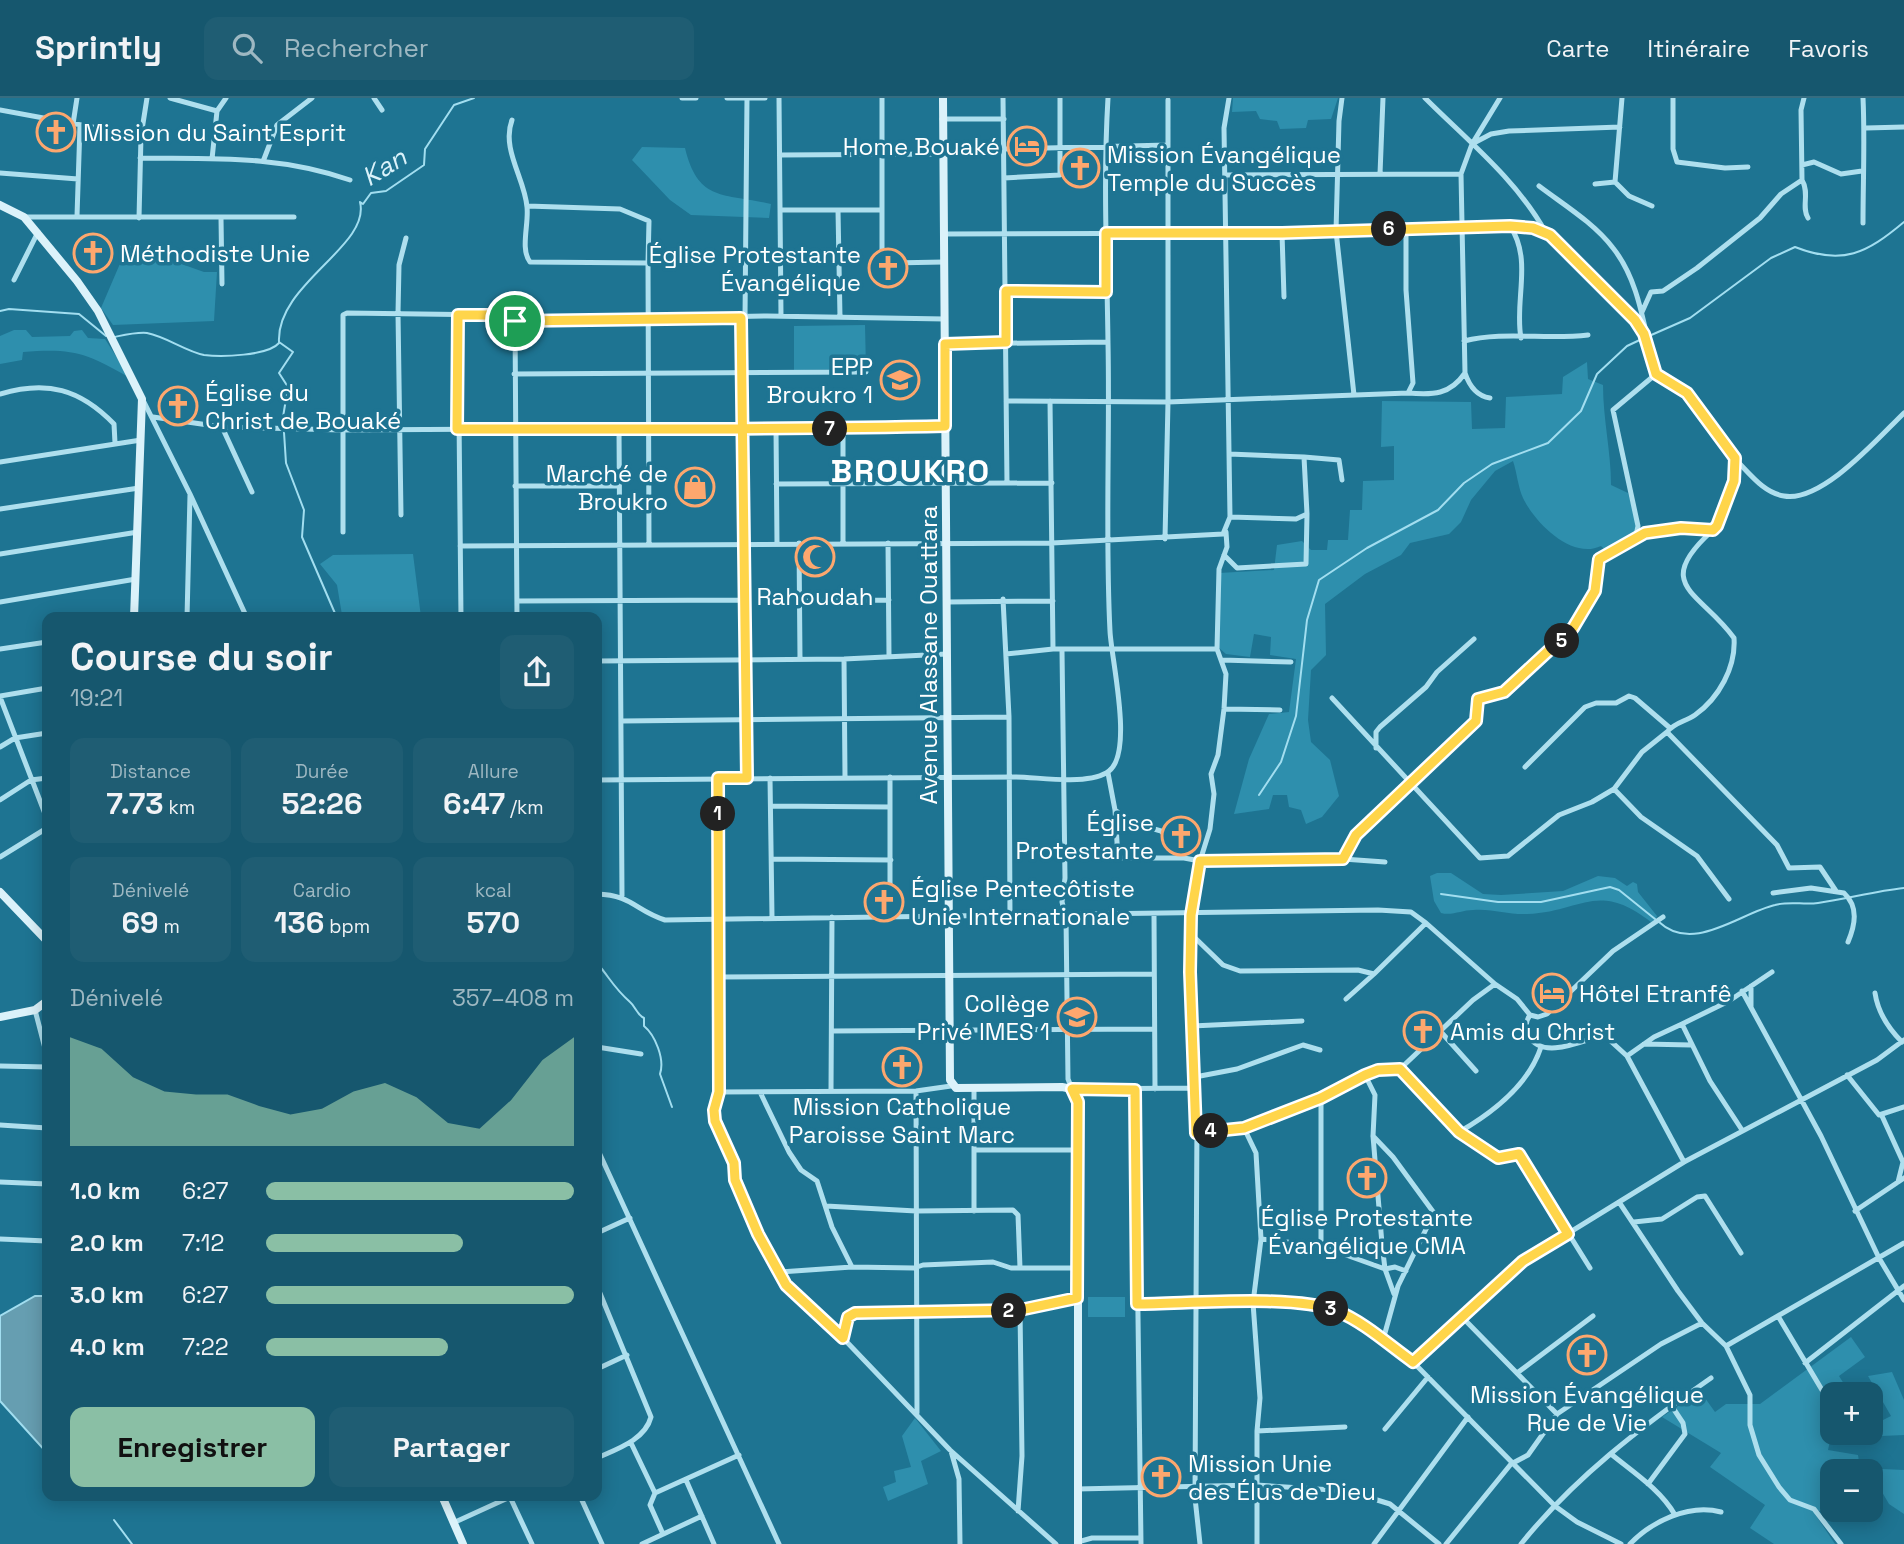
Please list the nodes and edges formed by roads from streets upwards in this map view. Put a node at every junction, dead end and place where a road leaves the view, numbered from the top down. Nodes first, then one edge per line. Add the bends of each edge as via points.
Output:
1 (76, 98) edge
2 (147, 98) edge
3 (170, 98) edge
4 (226, 98) edge
5 (312, 98) edge
6 (374, 98) edge
7 (682, 98) edge
8 (696, 98) edge
9 (727, 98) edge
10 (747, 98) edge
11 (765, 98) edge
12 (779, 98) edge
13 (882, 98) edge
14 (943, 98) edge
15 (1003, 98) edge
16 (1060, 98) edge
17 (1108, 98) edge
18 (1229, 98) edge
19 (1342, 98) edge
20 (1383, 98) edge
21 (1425, 98) edge
22 (1500, 98) edge
23 (1622, 98) edge
24 (1673, 98) edge
25 (1804, 98) edge
26 (1863, 98) edge
27 (1168, 100) dead end
28 (0, 110) edge
29 (382, 110) dead end
30 (217, 111) junction
31 (1004, 119) junction
32 (512, 120) dead end
33 (943, 120) junction
34 (1485, 121) junction
35 (76, 124) junction
36 (1620, 127) junction
37 (1904, 127) edge
38 (1866, 128) junction
39 (1491, 134) junction
40 (141, 136) junction
41 (1472, 144) junction
42 (1168, 145) junction
43 (1061, 148) junction
44 (1105, 148) junction
45 (1004, 149) junction
46 (883, 153) junction
47 (943, 154) junction
48 (780, 155) junction
49 (140, 158) junction
50 (212, 159) junction
51 (264, 159) junction
52 (1802, 165) junction
53 (1748, 167) dead end
54 (1862, 171) junction
55 (0, 173) edge
56 (1338, 174) junction
57 (1380, 174) junction
58 (1461, 174) junction
59 (1225, 175) junction
60 (1004, 178) junction
61 (78, 179) junction
62 (350, 180) dead end
63 (1802, 180) junction
64 (1615, 182) junction
65 (1595, 184) dead end
66 (1539, 186) dead end
67 (0, 205) edge
68 (527, 206) junction
69 (1652, 206) dead end
70 (883, 209) junction
71 (780, 210) junction
72 (838, 210) junction
73 (76, 216) junction
74 (24, 217) junction
75 (294, 217) dead end
76 (139, 218) junction
77 (221, 218) junction
78 (1808, 218) dead end
79 (1863, 223) dead end
80 (1462, 226) junction
81 (1510, 226) junction
82 (1406, 228) junction
83 (1336, 231) junction
84 (38, 232) junction
85 (1106, 233) junction
86 (1168, 233) junction
87 (1225, 233) junction
88 (1282, 233) junction
89 (1546, 233) junction
90 (944, 234) junction
91 (1004, 234) junction
92 (406, 238) dead end
93 (944, 262) junction
94 (648, 263) junction
95 (14, 281) dead end
96 (222, 284) dead end
97 (1006, 291) junction
98 (1106, 292) junction
99 (1284, 298) dead end
100 (398, 313) junction
101 (1641, 313) junction
102 (458, 315) junction
103 (781, 316) junction
104 (840, 317) junction
105 (743, 318) junction
106 (945, 318) junction
107 (648, 319) junction
108 (1635, 320) junction
109 (515, 321) junction
110 (1644, 334) junction
111 (1588, 335) dead end
112 (1521, 338) junction
113 (1464, 341) junction
114 (1006, 342) junction
115 (1108, 342) junction
116 (945, 344) junction
117 (649, 372) junction
118 (743, 372) junction
119 (866, 372) dead end
120 (1465, 373) junction
121 (514, 374) junction
122 (1656, 374) junction
123 (1408, 393) junction
124 (0, 394) edge
125 (1354, 395) junction
126 (1490, 398) dead end
127 (142, 399) junction
128 (1228, 400) junction
129 (1006, 401) junction
130 (1050, 401) junction
131 (1108, 402) junction
132 (1168, 402) junction
133 (1904, 413) edge
134 (153, 416) junction
135 (945, 426) junction
136 (222, 427) junction
137 (457, 429) junction
138 (515, 429) junction
139 (619, 429) junction
140 (650, 429) junction
141 (744, 429) junction
142 (776, 429) junction
143 (843, 429) junction
144 (342, 430) junction
145 (400, 430) junction
146 (141, 440) junction
147 (115, 443) junction
148 (1229, 454) junction
149 (1304, 457) junction
150 (1735, 458) junction
151 (0, 462) edge
152 (1342, 480) dead end
153 (1007, 483) junction
154 (1052, 483) junction
155 (776, 484) junction
156 (843, 484) junction
157 (946, 485) junction
158 (515, 486) junction
159 (619, 486) junction
160 (139, 488) junction
161 (252, 492) dead end
162 (190, 494) junction
163 (0, 509) edge
164 (1307, 514) junction
165 (401, 515) dead end
166 (1230, 517) junction
167 (1713, 530) junction
168 (138, 532) junction
169 (343, 532) dead end
170 (1226, 532) junction
171 (1165, 539) junction
172 (1635, 540) junction
173 (888, 542) junction
174 (947, 542) junction
175 (1106, 542) junction
176 (744, 543) junction
177 (777, 543) junction
178 (799, 543) junction
179 (843, 543) junction
180 (1052, 543) junction
181 (620, 544) junction
182 (460, 545) junction
183 (515, 545) junction
184 (649, 545) junction
185 (0, 554) edge
186 (1224, 555) junction
187 (136, 579) junction
188 (1003, 599) junction
189 (620, 600) junction
190 (745, 600) junction
191 (889, 600) junction
192 (517, 601) junction
193 (800, 601) junction
194 (1053, 601) junction
195 (0, 602) edge
196 (947, 602) junction
197 (134, 612) edge
198 (187, 612) edge
199 (244, 612) edge
200 (461, 612) edge
201 (517, 612) edge
202 (1474, 639) dead end
203 (42, 643) edge
204 (0, 649) edge
205 (1053, 649) junction
206 (1110, 649) junction
207 (1217, 649) junction
208 (1062, 651) junction
209 (947, 654) junction
210 (1006, 654) junction
211 (889, 656) junction
212 (746, 658) junction
213 (800, 659) junction
214 (844, 659) junction
215 (621, 660) junction
216 (1222, 660) junction
217 (602, 661) edge
218 (1292, 662) dead end
219 (42, 689) edge
220 (0, 696) edge
221 (1332, 698) dead end
222 (1224, 709) junction
223 (1280, 710) dead end
224 (1009, 717) junction
225 (948, 718) junction
226 (747, 719) junction
227 (845, 719) junction
228 (622, 721) junction
229 (1668, 730) junction
230 (42, 734) edge
231 (15, 738) junction
232 (0, 747) edge
233 (1376, 748) junction
234 (1524, 767) dead end
235 (1108, 772) junction
236 (845, 776) junction
237 (890, 777) junction
238 (948, 777) junction
239 (1009, 777) junction
240 (718, 778) junction
241 (747, 778) junction
242 (770, 778) junction
243 (42, 779) edge
244 (623, 779) junction
245 (31, 780) junction
246 (602, 780) edge
247 (1064, 781) junction
248 (1410, 784) junction
249 (1614, 789) junction
250 (0, 800) edge
251 (771, 806) junction
252 (42, 807) edge
253 (890, 807) junction
254 (1115, 810) junction
255 (42, 831) edge
256 (0, 857) edge
257 (1184, 858) junction
258 (772, 859) junction
259 (1343, 859) junction
260 (891, 860) junction
261 (1200, 861) junction
262 (1385, 862) dead end
263 (1836, 891) junction
264 (0, 892) edge
265 (1773, 893) dead end
266 (602, 894) edge
267 (622, 896) junction
268 (1729, 899) dead end
269 (1154, 915) junction
270 (1191, 915) junction
271 (890, 916) junction
272 (950, 916) junction
273 (772, 917) junction
274 (832, 917) junction
275 (1010, 917) junction
276 (1066, 917) junction
277 (1663, 917) dead end
278 (718, 919) junction
279 (1426, 923) junction
280 (1191, 934) junction
281 (42, 936) edge
282 (1848, 942) dead end
283 (1772, 972) dead end
284 (949, 973) junction
285 (1067, 973) junction
286 (832, 974) junction
287 (1154, 974) junction
288 (1374, 974) junction
289 (720, 977) junction
290 (1495, 984) junction
291 (1751, 986) junction
292 (1742, 992) junction
293 (1875, 993) dead end
294 (1346, 999) dead end
295 (42, 1005) edge
296 (1751, 1007) junction
297 (35, 1010) junction
298 (1530, 1014) junction
299 (0, 1017) edge
300 (1302, 1021) dead end
301 (1682, 1024) junction
302 (1192, 1026) junction
303 (1068, 1029) junction
304 (1154, 1029) junction
305 (949, 1030) junction
306 (832, 1031) junction
307 (1441, 1032) junction
308 (42, 1037) edge
309 (1903, 1041) edge
310 (1641, 1044) junction
311 (1691, 1045) junction
312 (602, 1047) edge
313 (1541, 1047) junction
314 (1320, 1050) dead end
315 (641, 1054) dead end
316 (1627, 1056) junction
317 (0, 1066) edge
318 (42, 1067) edge
319 (1400, 1069) junction
320 (1476, 1071) dead end
321 (1365, 1075) junction
322 (1847, 1075) junction
323 (1195, 1077) junction
324 (951, 1086) junction
325 (974, 1088) junction
326 (1195, 1088) junction
327 (1072, 1089) junction
328 (1135, 1090) junction
329 (1155, 1090) junction
330 (831, 1091) junction
331 (916, 1091) junction
332 (719, 1092) junction
333 (760, 1092) junction
334 (1321, 1098) junction
335 (1802, 1100) junction
336 (1904, 1107) edge
337 (1882, 1116) junction
338 (0, 1125) edge
339 (42, 1128) edge
340 (1244, 1128) junction
341 (1742, 1130) junction
342 (1459, 1132) junction
343 (1196, 1133) junction
344 (1373, 1136) junction
345 (974, 1150) junction
346 (1076, 1150) junction
347 (602, 1159) edge
348 (1684, 1162) junction
349 (1901, 1180) edge
350 (0, 1182) edge
351 (42, 1184) edge
352 (1619, 1202) junction
353 (826, 1206) junction
354 (916, 1211) junction
355 (974, 1211) junction
356 (1855, 1211) junction
357 (630, 1218) junction
358 (1634, 1222) junction
359 (602, 1231) edge
360 (1568, 1234) junction
361 (0, 1239) edge
362 (1261, 1239) junction
363 (42, 1241) edge
364 (1904, 1243) edge
365 (1321, 1246) junction
366 (1741, 1253) dead end
367 (1879, 1258) junction
368 (852, 1267) junction
369 (915, 1268) junction
370 (1020, 1268) junction
371 (1077, 1268) junction
372 (1590, 1268) dead end
373 (1385, 1269) junction
374 (1406, 1271) junction
375 (780, 1272) junction
376 (1904, 1286) edge
377 (1898, 1291) junction
378 (1394, 1294) junction
379 (1077, 1298) junction
380 (1904, 1300) edge
381 (1253, 1303) junction
382 (1137, 1304) junction
383 (1197, 1304) junction
384 (602, 1305) edge
385 (1020, 1310) junction
386 (916, 1311) junction
387 (1593, 1316) dead end
388 (1777, 1316) junction
389 (1462, 1317) junction
390 (1702, 1323) junction
391 (843, 1338) junction
392 (1383, 1340) junction
393 (1726, 1346) junction
394 (627, 1355) junction
395 (1413, 1362) junction
396 (1805, 1363) junction
397 (602, 1367) edge
398 (1517, 1373) junction
399 (1428, 1377) junction
400 (1711, 1378) dead end
401 (1820, 1387) edge
402 (1671, 1405) junction
403 (917, 1413) junction
404 (1557, 1414) junction
405 (1468, 1417) junction
406 (1345, 1427) dead end
407 (1385, 1429) dead end
408 (1256, 1431) junction
409 (631, 1443) junction
410 (950, 1450) junction
411 (1611, 1454) junction
412 (739, 1455) junction
413 (602, 1456) edge
414 (1511, 1464) junction
415 (686, 1480) junction
416 (1648, 1484) junction
417 (1256, 1485) junction
418 (1195, 1487) junction
419 (1142, 1488) junction
420 (1077, 1489) junction
421 (655, 1493) junction
422 (444, 1501) edge
423 (502, 1501) edge
424 (513, 1501) edge
425 (582, 1501) edge
426 (1555, 1506) junction
427 (1018, 1511) junction
428 (1397, 1511) junction
429 (1721, 1512) dead end
430 (1675, 1515) junction
431 (702, 1516) junction
432 (453, 1522) junction
433 (663, 1534) junction
434 (1141, 1541) edge
435 (1078, 1543) edge
436 (463, 1544) edge
437 (532, 1544) edge
438 (602, 1544) edge
439 (642, 1544) edge
440 (714, 1544) edge
441 (779, 1544) edge
442 (960, 1544) edge
443 (1056, 1544) edge
444 (1200, 1544) edge
445 (1257, 1544) edge
446 (1374, 1544) edge
447 (1439, 1544) edge
448 (1446, 1544) edge
449 (1521, 1544) edge
450 (1621, 1544) edge
451 (1630, 1544) edge
452 (1841, 1544) edge

1 - 35 street
2 - 40 street
3 - 30 street
4 - 30 street
5 - 51 street via 277,125
6 - 29 street
7 - 8 street
9 - 10 street
10 - 11 street
10 - 105 street
12 - 48 street
13 - 46 street
14 - 33 street, Avenue Alassane Ouattara
15 - 31 street
16 - 43 street
17 - 44 street
18 - 59 street
19 - 56 street
20 - 57 street
21 - 41 street
22 - 34 street
23 - 36 street
24 - 53 street via 1677,162
25 - 52 street
26 - 38 street
27 - 42 street
28 - 35 street
30 - 50 street
31 - 33 street
31 - 45 street
32 - 68 street via 510,147
33 - 47 street, Avenue Alassane Ouattara
34 - 39 street
34 - 41 street
35 - 40 street
35 - 61 street
36 - 39 street
36 - 64 street
37 - 38 street
38 - 54 street
39 - 41 street
40 - 49 street
41 - 58 street
41 - 89 street via 1536,214
42 - 44 street
42 - 86 street
43 - 44 street
43 - 45 street
43 - 60 street via 1061,171 1056,178
44 - 85 street
45 - 60 street
46 - 47 street
46 - 48 street
46 - 70 street
47 - 90 street, Avenue Alassane Ouattara
48 - 71 street
49 - 50 street
49 - 76 street
50 - 51 street
51 - 62 street
52 - 54 street via 1814,162 1841,174
52 - 63 street
54 - 79 street
55 - 61 street
56 - 57 street
56 - 59 street
56 - 83 street
57 - 58 street
58 - 80 street
59 - 87 street
60 - 91 street
61 - 73 street
63 - 78 street via 1807,189
63 - 101 street via 1697,268 1663,291 1651,292
64 - 65 street
64 - 69 street via 1629,196
66 - 101 street via 1613,248 1632,281
67 - 74 street
68 - 94 street via 620,209 641,216 652,228
68 - 94 street via 530,262
70 - 72 street
70 - 93 street via 886,262
71 - 72 street
71 - 103 street
72 - 104 street
73 - 74 street
73 - 76 street
74 - 84 street
75 - 77 street
76 - 77 street
77 - 96 street
80 - 81 street
80 - 82 street
80 - 113 street
81 - 89 street
81 - 112 street via 1518,236 1523,261 1518,307
82 - 83 street
82 - 123 street via 1413,383
83 - 88 street
83 - 125 street
84 - 95 street
84 - 127 street via 98,312
85 - 86 street
85 - 91 street
85 - 98 street
86 - 87 street
86 - 132 street
87 - 88 street
87 - 128 street
88 - 99 street
89 - 108 street
90 - 91 street
90 - 93 street, Avenue Alassane Ouattara
91 - 97 street
92 - 100 street via 399,265
93 - 106 street, Avenue Alassane Ouattara
94 - 107 street
97 - 98 street
97 - 114 street
98 - 115 street
100 - 102 street
100 - 144 street via 343,315
100 - 145 street
101 - 108 street
101 - 110 street
102 - 109 street via 494,315
102 - 137 street
103 - 104 street
103 - 105 street
104 - 106 street
105 - 107 street
105 - 118 street
106 - 116 street, Avenue Alassane Ouattara
107 - 109 street
107 - 117 street
108 - 110 street
109 - 121 street
110 - 122 street
111 - 112 street
112 - 113 street
113 - 120 street
114 - 115 street
114 - 116 street
114 - 129 street
115 - 131 street
116 - 135 street, Avenue Alassane Ouattara
117 - 118 street
117 - 121 street
117 - 140 street
118 - 119 street
118 - 141 street
120 - 123 street via 1443,393
120 - 126 street via 1468,384
121 - 138 street
122 - 150 street via 1687,393
122 - 172 street via 1613,410 1638,526
123 - 125 street
124 - 147 street via 34,388 73,393 114,424
125 - 128 street
127 - 134 street
127 - 146 street
128 - 132 street
128 - 148 street
129 - 130 street
129 - 153 street
130 - 131 street
130 - 154 street
131 - 132 street
131 - 175 street
132 - 171 street
133 - 150 street via 1837,477 1806,494 1783,496 1770,491
134 - 136 street
134 - 162 street
135 - 143 street
135 - 157 street, Avenue Alassane Ouattara
136 - 144 street
136 - 161 street
137 - 138 street
137 - 145 street
137 - 182 street
138 - 139 street
138 - 158 street
139 - 140 street
139 - 159 street
140 - 141 street
140 - 184 street
141 - 142 street
141 - 176 street
142 - 143 street
142 - 155 street
143 - 156 street
144 - 145 street
144 - 169 street
145 - 165 street
146 - 147 street
146 - 160 street
147 - 151 street
148 - 149 street
148 - 166 street
149 - 152 street via 1339,460
149 - 164 street
150 - 167 street via 1734,481
153 - 154 street
153 - 157 street
154 - 180 street
155 - 156 street
155 - 177 street
156 - 157 street
156 - 179 street
157 - 174 street, Avenue Alassane Ouattara
158 - 159 street
158 - 183 street
159 - 181 street
160 - 163 street
160 - 168 street
162 - 198 street
162 - 199 street
164 - 166 street via 1296,519
164 - 186 street via 1306,564 1237,568
166 - 170 street
167 - 172 street via 1670,529 1645,533
167 - 229 street via 1689,552 1684,578 1689,592 1734,638 1733,661 1709,703
168 - 185 street
168 - 187 street
170 - 171 street
170 - 186 street
171 - 175 street
172 - 248 street via 1599,559 1591,601 1562,640 1504,692 1478,699 1476,721
173 - 174 street
173 - 179 street
173 - 191 street
174 - 180 street
174 - 196 street, Avenue Alassane Ouattara
175 - 180 street
175 - 206 street
176 - 177 street
176 - 184 street
176 - 190 street
177 - 178 street
178 - 179 street
178 - 193 street
180 - 194 street
181 - 183 street
181 - 184 street
181 - 189 street
182 - 183 street
182 - 200 street
183 - 192 street
186 - 207 street via 1219,569
187 - 195 street
187 - 197 street
188 - 194 street
188 - 196 street
188 - 210 street
189 - 190 street
189 - 192 street
189 - 215 street
190 - 212 street
191 - 193 street
191 - 211 street
192 - 201 street
193 - 213 street
194 - 205 street
196 - 209 street, Avenue Alassane Ouattara
202 - 233 street via 1380,727
203 - 204 street
205 - 208 street
205 - 210 street
206 - 207 street
206 - 208 street
206 - 235 street via 1118,685 1119,742 1115,764
207 - 216 street
208 - 247 street
209 - 211 street
209 - 225 street, Avenue Alassane Ouattara
210 - 224 street
211 - 214 street
212 - 213 street
212 - 215 street
212 - 226 street
213 - 214 street
214 - 227 street
215 - 217 street
215 - 228 street
216 - 218 street
216 - 222 street
219 - 220 street
220 - 231 street
221 - 233 street
222 - 223 street
222 - 261 street via 1211,774 1210,829
224 - 225 street
224 - 239 street
225 - 227 street
225 - 238 street, Avenue Alassane Ouattara
226 - 227 street
226 - 228 street
226 - 241 street
227 - 236 street
228 - 244 street
229 - 234 street via 1635,698 1596,703 1585,708
229 - 249 street via 1642,752
229 - 263 street via 1777,845 1789,868 1820,867
230 - 231 street
231 - 232 street
231 - 245 street
233 - 248 street
235 - 247 street
235 - 254 street
236 - 237 street
236 - 242 street
237 - 238 street
237 - 253 street
238 - 239 street
238 - 272 street, Avenue Alassane Ouattara
239 - 247 street
239 - 275 street
240 - 241 street
240 - 244 street
240 - 278 street
241 - 242 street
242 - 251 street
243 - 245 street
244 - 246 street
244 - 267 street
245 - 250 street
245 - 252 street
247 - 276 street via 1062,902
248 - 249 street via 1480,858 1490,859 1508,856 1562,814
248 - 259 street via 1356,835
249 - 268 street via 1641,817 1697,856
251 - 253 street
251 - 258 street
253 - 260 street
254 - 257 street via 1130,822 1161,831
254 - 257 street via 1118,858
255 - 256 street
257 - 261 street
258 - 260 street
258 - 273 street
259 - 261 street
259 - 262 street
260 - 271 street
261 - 270 street
263 - 265 street via 1811,888
263 - 282 street via 1848,896 1853,909 1854,927
264 - 281 street
266 - 267 street
267 - 278 street via 665,920
269 - 270 street
269 - 276 street
269 - 287 street
270 - 279 street via 1394,910 1411,912
270 - 280 street
271 - 272 street
271 - 274 street
272 - 275 street
272 - 284 street, Avenue Alassane Ouattara
273 - 274 street
273 - 278 street
274 - 286 street
275 - 276 street
276 - 285 street
277 - 298 street via 1613,951 1547,1014
278 - 289 street
279 - 288 street
279 - 290 street
280 - 288 street via 1223,965 1240,971 1358,970
280 - 302 street
283 - 291 street
284 - 285 street
284 - 286 street
284 - 305 street, Avenue Alassane Ouattara
285 - 287 street
285 - 303 street
286 - 289 street
286 - 306 street
287 - 304 street
288 - 294 street
289 - 332 street
290 - 298 street
290 - 307 street
291 - 292 street
291 - 296 street
292 - 296 street
292 - 301 street
293 - 309 street via 1889,1029
295 - 297 street
296 - 335 street
297 - 299 street
297 - 308 street
298 - 313 street via 1526,1030
300 - 302 street
301 - 310 street
301 - 311 street
302 - 323 street
303 - 304 street
303 - 305 street
303 - 327 street
304 - 329 street
305 - 306 street
305 - 324 street, Avenue Alassane Ouattara
306 - 330 street
307 - 319 street
307 - 320 street
309 - 322 street
310 - 311 street
310 - 316 street
311 - 341 street
312 - 315 street
313 - 316 street via 1566,1046 1604,1035
313 - 342 street via 1532,1070 1487,1115
314 - 323 street via 1303,1045 1237,1069
316 - 348 street
317 - 318 street
319 - 321 street
319 - 342 street
321 - 334 street
321 - 344 street via 1375,1095
322 - 335 street
322 - 337 street
323 - 326 street
324 - 325 street
324 - 331 street
325 - 327 street
325 - 345 street
326 - 329 street
326 - 343 street
327 - 328 street
327 - 346 street via 1078,1102
328 - 329 street
328 - 382 street
330 - 331 street
330 - 333 street
331 - 354 street
332 - 333 street
332 - 375 street via 715,1121 750,1217
333 - 353 street via 789,1152 817,1181
334 - 340 street
334 - 365 street
335 - 341 street
335 - 356 street
336 - 337 street
337 - 349 street via 1903,1162
338 - 339 street
340 - 343 street
340 - 362 street via 1256,1153
341 - 348 street
342 - 360 street via 1498,1158 1519,1154
343 - 383 street
344 - 373 street
344 - 374 street via 1433,1209 1434,1218
345 - 346 street
345 - 355 street
346 - 371 street
347 - 357 street
348 - 352 street
349 - 356 street
350 - 351 street
352 - 358 street
352 - 360 street
353 - 354 street
353 - 368 street
354 - 355 street
354 - 369 street
355 - 370 street via 1017,1212
356 - 367 street
357 - 359 street
357 - 412 street
358 - 366 street via 1662,1219 1705,1196
358 - 390 street
360 - 372 street
360 - 389 street via 1523,1261
361 - 363 street
362 - 365 street
362 - 381 street
364 - 367 street
365 - 373 street
367 - 377 street
367 - 388 street
368 - 369 street
368 - 375 street
369 - 370 street via 988,1262
369 - 386 street
370 - 371 street
371 - 379 street
373 - 374 street
373 - 378 street
374 - 378 street
375 - 391 street via 799,1299
376 - 377 street
377 - 380 street
377 - 396 street
378 - 392 street
379 - 385 street
379 - 420 street
381 - 383 street
381 - 392 street via 1327,1307
381 - 408 street via 1260,1398
382 - 383 street
382 - 419 street
383 - 418 street
384 - 394 street
385 - 386 street
385 - 427 street
386 - 391 street via 850,1314
386 - 403 street
387 - 398 street
388 - 393 street
388 - 396 street
389 - 395 street
389 - 398 street
390 - 393 street
390 - 404 street via 1661,1344
391 - 403 street
392 - 395 street
393 - 452 street via 1749,1395 1750,1425 1759,1455 1784,1494 1814,1509
394 - 397 street
394 - 409 street via 651,1417
395 - 399 street
396 - 401 street
398 - 404 street
399 - 405 street
399 - 407 street
400 - 402 street
402 - 411 street
402 - 416 street via 1685,1434
403 - 410 street
404 - 414 street via 1528,1455
405 - 414 street
405 - 428 street
406 - 408 street
408 - 417 street
409 - 413 street
409 - 421 street
410 - 427 street
410 - 442 street via 960,1479
411 - 416 street
411 - 426 street
412 - 415 street
412 - 441 street
414 - 426 street
414 - 448 street
415 - 421 street
415 - 431 street
416 - 430 street
417 - 418 street
417 - 428 street via 1348,1490 1381,1500
417 - 445 street
418 - 419 street
418 - 444 street
419 - 420 street
419 - 434 street
420 - 435 street
421 - 433 street via 650,1505
422 - 432 street
423 - 432 street
424 - 437 street
425 - 438 street
426 - 449 street
426 - 450 street
427 - 443 street
428 - 446 street
428 - 447 street
429 - 430 street
430 - 451 street
431 - 433 street
431 - 440 street
432 - 436 street
433 - 439 street
434 - 435 street via 1092,1538

